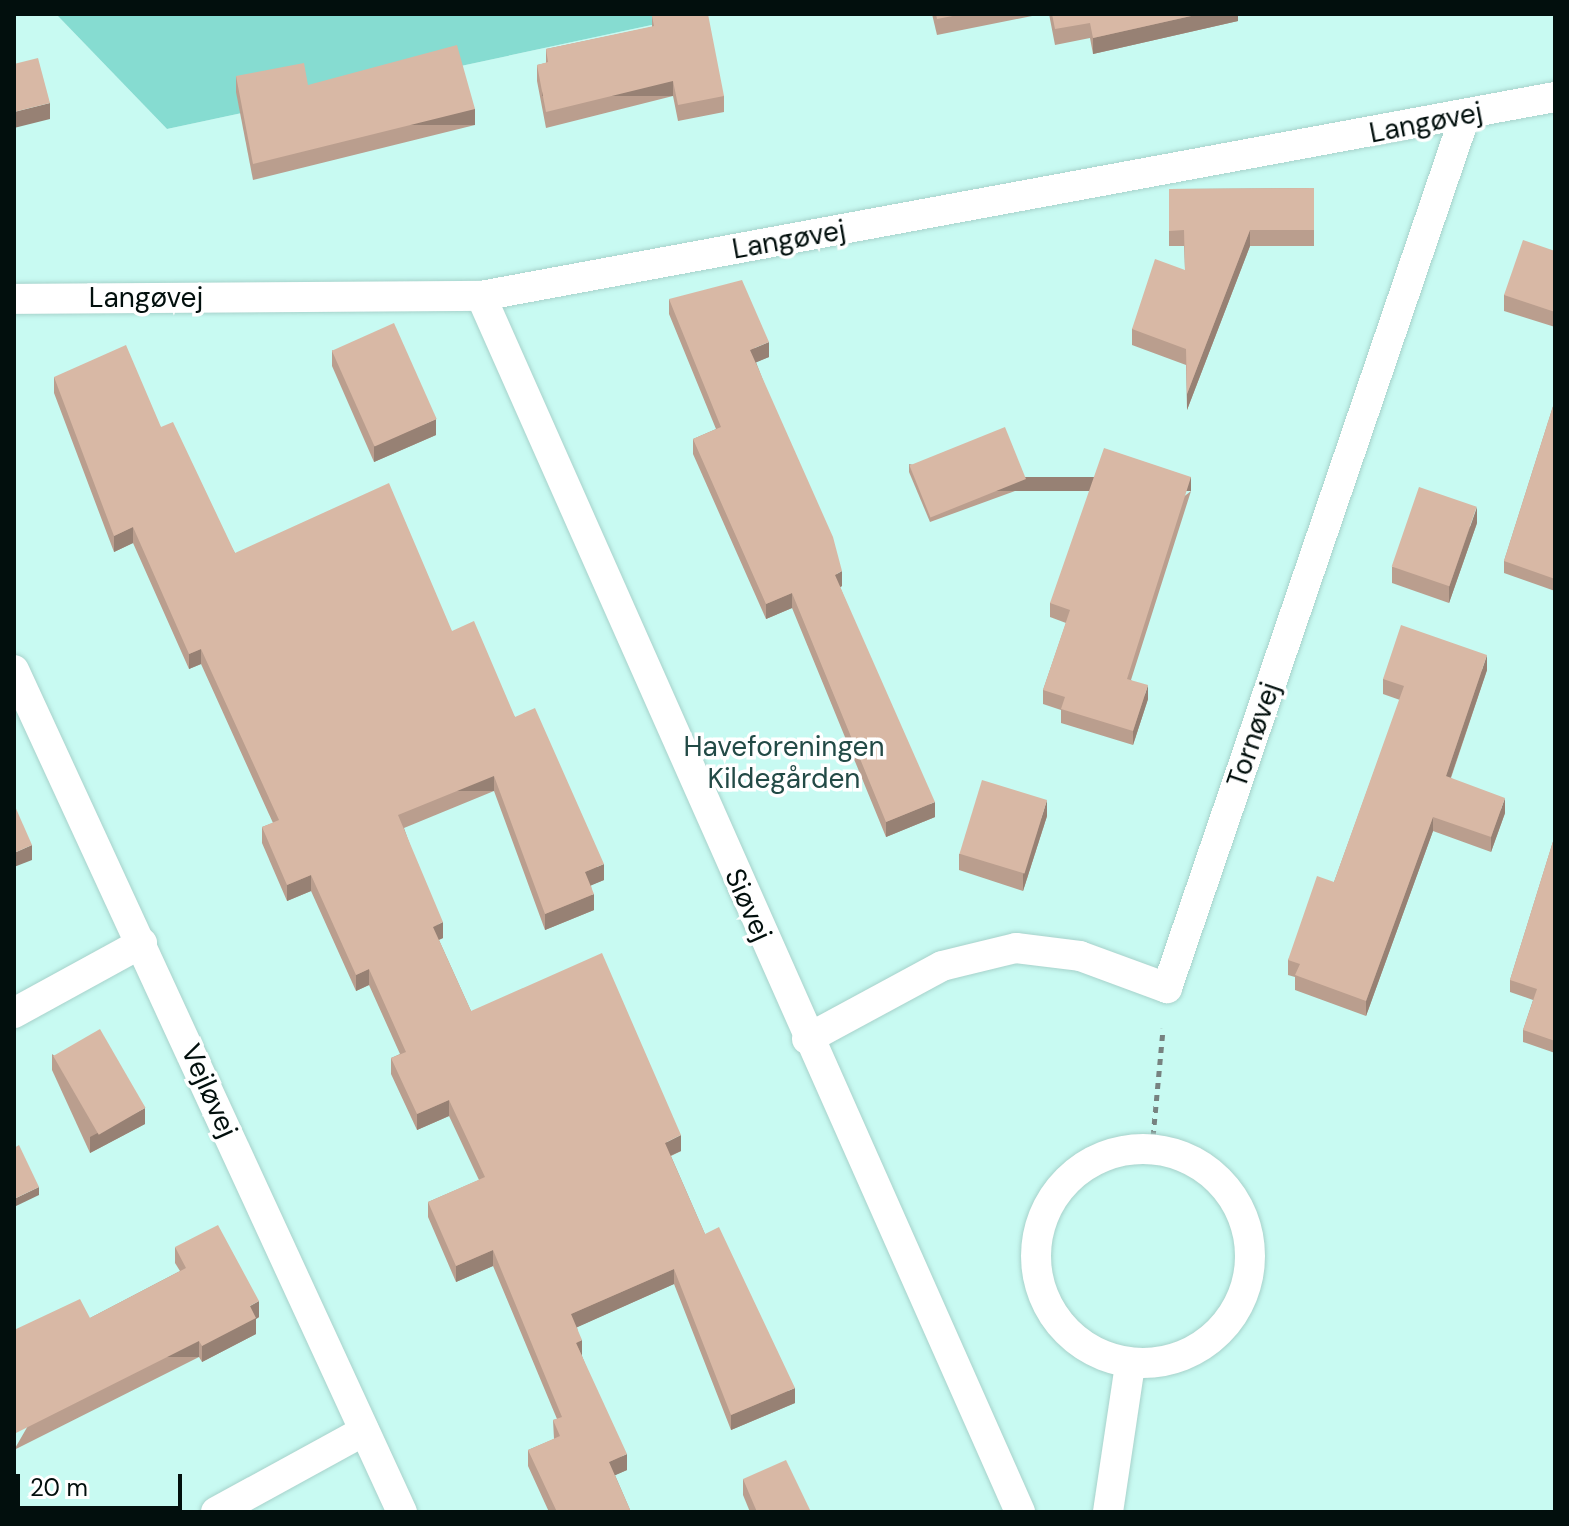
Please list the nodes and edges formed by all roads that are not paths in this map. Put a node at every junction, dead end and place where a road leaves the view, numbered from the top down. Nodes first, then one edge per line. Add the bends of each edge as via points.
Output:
1 (1555, 97) edge
2 (1465, 116) junction
3 (481, 296) junction
4 (14, 299) edge
5 (14, 670) edge
6 (142, 943) junction
7 (14, 1013) edge
8 (807, 1039) junction
9 (1130, 1364) junction
10 (364, 1431) junction
11 (216, 1512) edge
12 (402, 1512) edge
13 (1020, 1512) edge
14 (1108, 1512) edge

1 - 2 lane, Langøvej
2 - 3 lane, Langøvej
2 - 8 lane, Tornøvej via 1167,988 1080,956 1016,948 942,966
3 - 4 lane, Langøvej
3 - 8 lane, Siøvej
5 - 6 lane, Vejløvej
6 - 7 lane
6 - 10 lane, Vejløvej
8 - 13 lane, Siøvej
9 - 9 lane via 1095,1353 1062,1328 1042,1297 1035,1249 1053,1196 1092,1161 1152,1148 1202,1165 1230,1191 1246,1223 1251,1261 1227,1324 1205,1345 1170,1360
9 - 14 lane
10 - 11 lane
10 - 12 lane, Vejløvej

